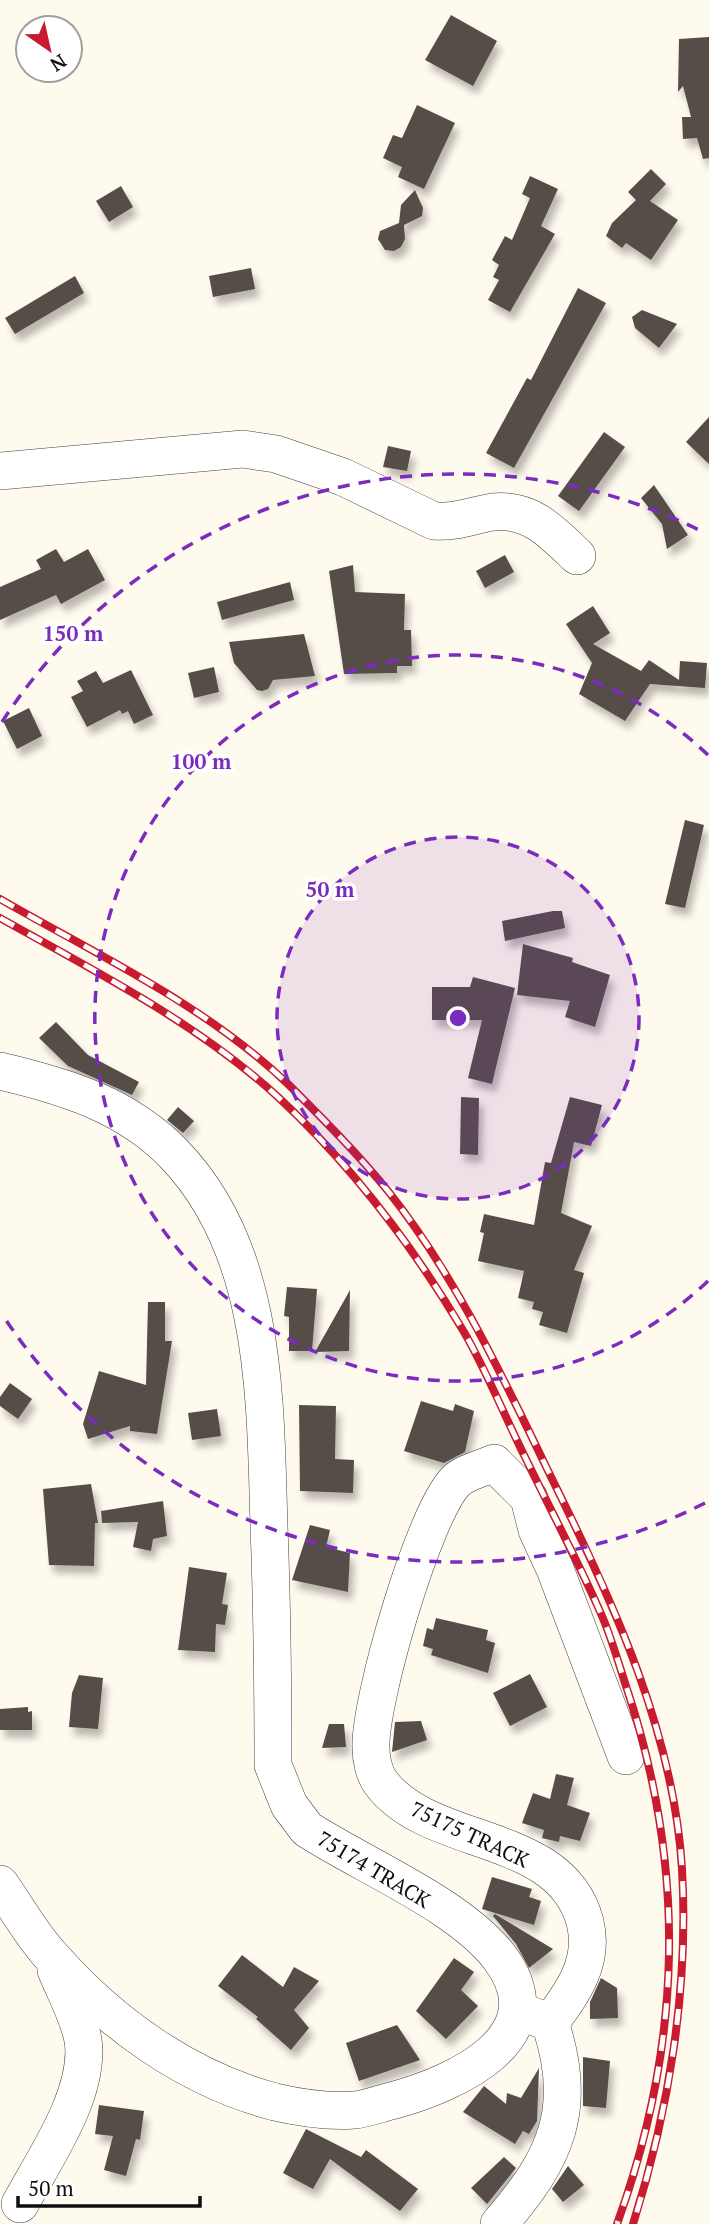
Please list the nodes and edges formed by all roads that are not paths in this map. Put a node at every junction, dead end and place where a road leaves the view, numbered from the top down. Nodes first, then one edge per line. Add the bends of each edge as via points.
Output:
1 (0, 471) edge
2 (577, 556) dead end
3 (0, 1071) edge
4 (626, 1756) dead end
5 (0, 1884) edge
6 (50, 1956) junction
7 (534, 2017) junction
8 (20, 2204) dead end
9 (499, 2224) edge

1 - 2 street via 230,450 276,454 343,477 434,521 449,523 494,512 526,514
3 - 7 street, 75174 TRACK via 62,1085 130,1119 174,1154 213,1205 243,1275 264,1402 273,1765 289,1805 307,1829 473,1930 500,1958
4 - 7 street, 75175 TRACK via 537,1530 529,1498 494,1463 456,1480 424,1540 379,1683 370,1747 374,1769 391,1794 415,1812 555,1873 572,1894 588,1933 584,1970 573,1992
5 - 6 street
6 - 7 street via 107,2013 143,2041 257,2096 324,2111 357,2110 432,2090 491,2056 509,2034
6 - 8 street via 83,2038 85,2060 74,2098
7 - 9 street, 75174 TRACK via 562,2067 561,2120 547,2161

